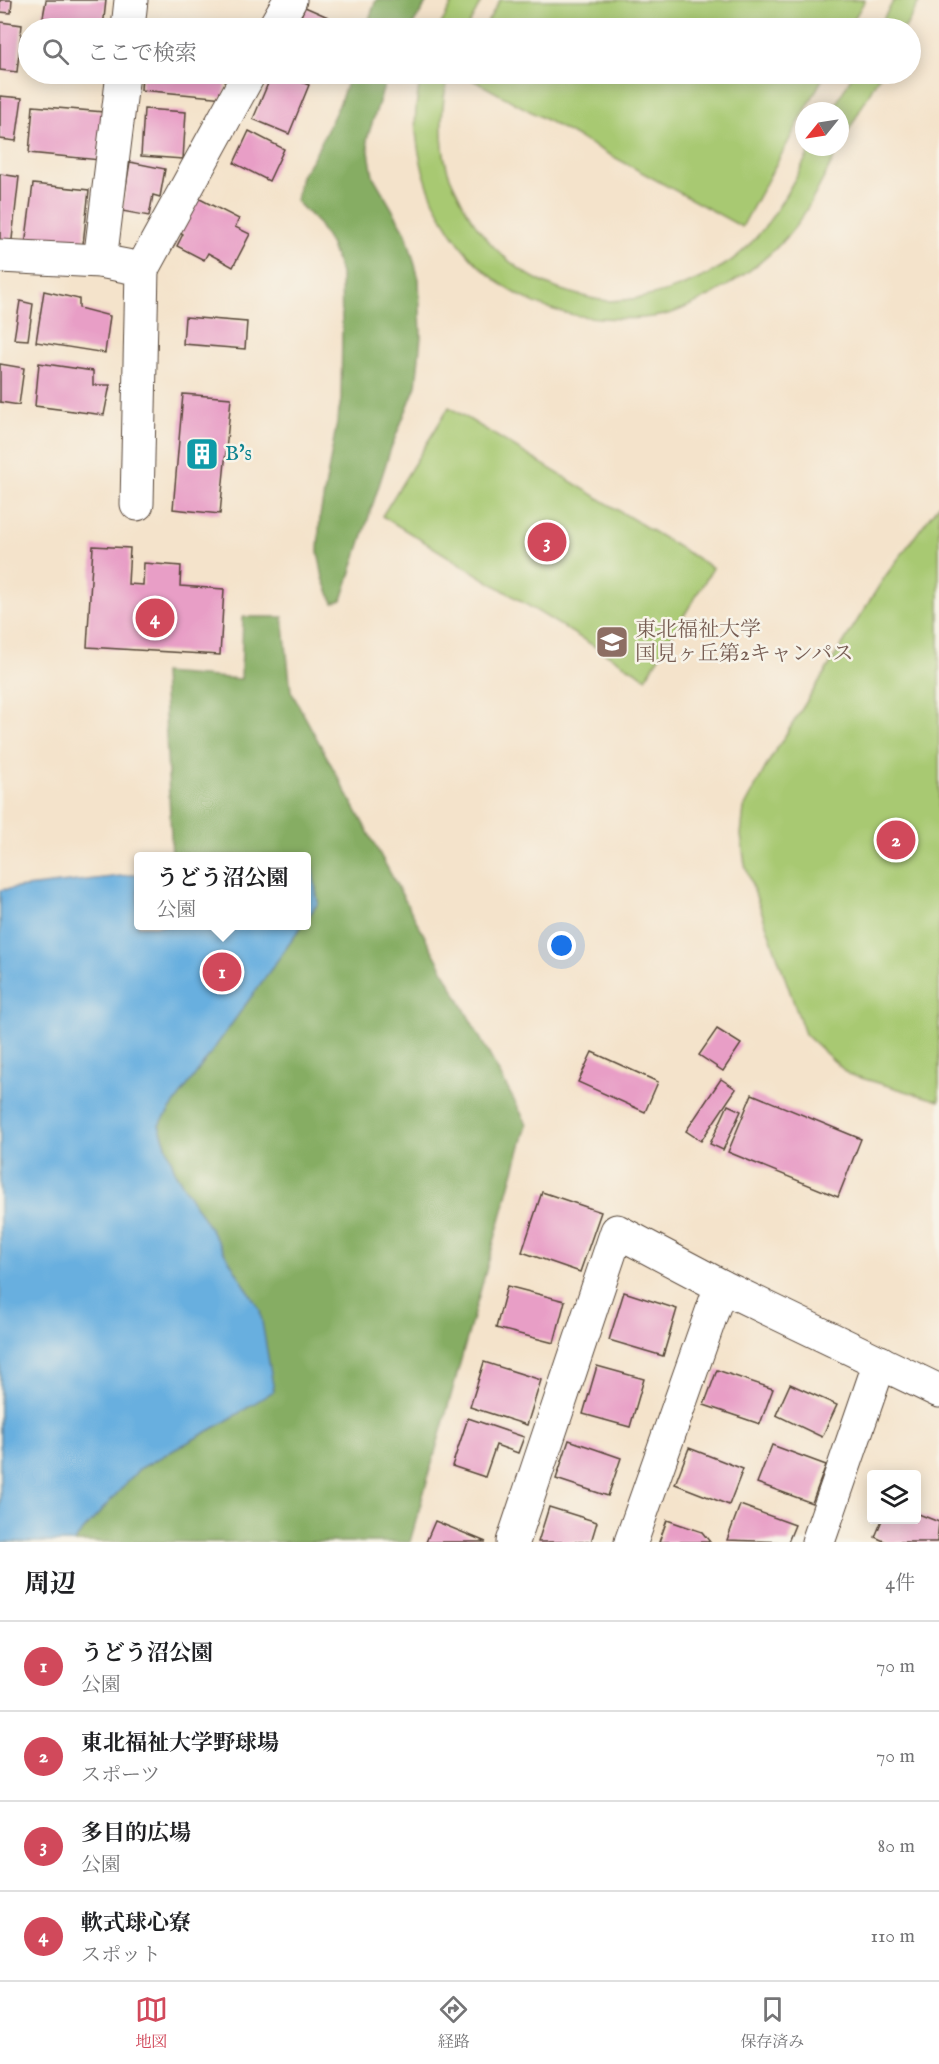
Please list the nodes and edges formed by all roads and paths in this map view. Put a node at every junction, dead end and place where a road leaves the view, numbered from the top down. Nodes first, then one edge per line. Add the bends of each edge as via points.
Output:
1 (132, 0) edge
2 (290, 0) edge
3 (129, 18) edge
4 (280, 18) edge
5 (122, 84) edge
6 (243, 84) edge
7 (0, 256) edge
8 (100, 261) junction
9 (141, 269) junction
10 (137, 504) dead end
11 (721, 1286) junction
12 (880, 1362) junction
13 (939, 1391) edge
14 (513, 1542) edge
15 (631, 1542) edge
16 (818, 1542) edge

1 - 3 street
2 - 4 street
5 - 8 street
6 - 9 street
7 - 8 street
8 - 9 street
9 - 10 street
11 - 12 street
11 - 14 street via 617,1231
11 - 15 street
12 - 13 street
12 - 16 street

